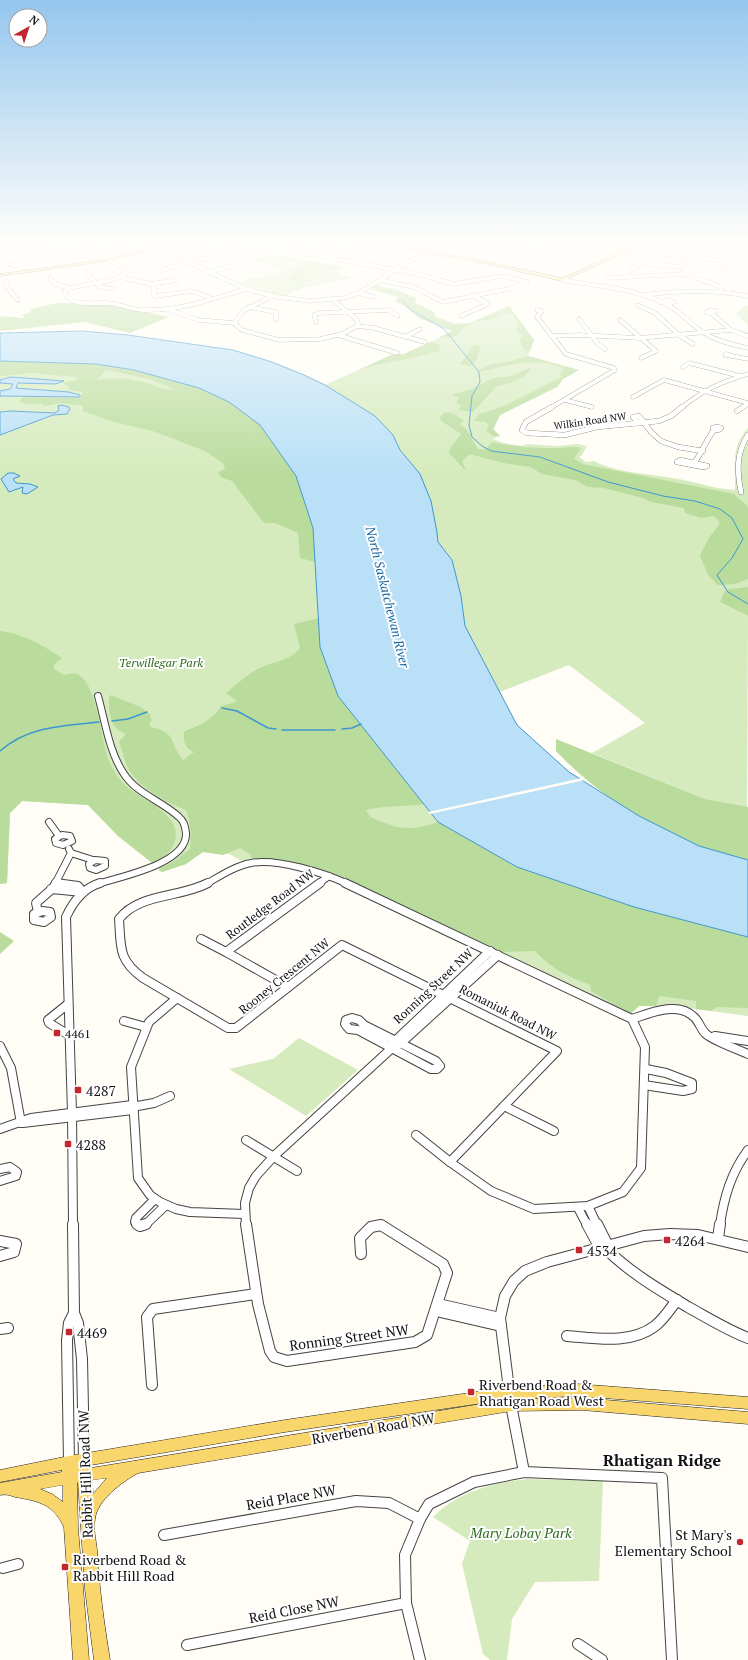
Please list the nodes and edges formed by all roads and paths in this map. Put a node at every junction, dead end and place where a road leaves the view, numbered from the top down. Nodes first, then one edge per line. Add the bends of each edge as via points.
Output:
1 (210, 321) edge
2 (357, 321) edge
3 (540, 321) edge
4 (581, 321) edge
5 (622, 321) edge
6 (664, 321) edge
7 (690, 321) edge
8 (721, 321) edge
9 (234, 324) joint
10 (357, 326) junction
11 (420, 329) dead end
12 (730, 329) junction
13 (703, 332) junction
14 (336, 335) junction
15 (591, 335) junction
16 (679, 335) junction
17 (405, 336) junction
18 (551, 336) junction
19 (748, 336) edge
20 (639, 338) junction
21 (425, 342) dead end
22 (693, 344) dead end
23 (748, 348) edge
24 (605, 349) dead end
25 (397, 353) dead end
26 (732, 356) dead end
27 (641, 358) dead end
28 (748, 358) edge
29 (683, 367) dead end
30 (748, 374) edge
31 (740, 376) junction
32 (703, 391) junction
33 (633, 397) dead end
34 (565, 400) junction
35 (748, 403) edge
36 (592, 407) dead end
37 (737, 411) dead end
38 (537, 414) junction
39 (544, 415) dead end
40 (640, 423) junction
41 (715, 429) dead end
42 (748, 435) edge
43 (703, 451) junction
44 (693, 464) dead end
45 (741, 492) dead end
46 (98, 696) dead end
47 (49, 822) dead end
48 (71, 853) junction
49 (93, 860) dead end
50 (329, 876) junction
51 (54, 886) junction
52 (83, 892) junction
53 (38, 912) dead end
54 (201, 939) dead end
55 (226, 952) junction
56 (494, 953) junction
57 (288, 988) junction
58 (447, 995) junction
59 (177, 998) junction
60 (68, 1004) junction
61 (632, 1020) junction
62 (124, 1021) dead end
63 (146, 1027) junction
64 (705, 1034) junction
65 (68, 1035) junction
66 (748, 1041) edge
67 (396, 1044) junction
68 (0, 1046) edge
69 (748, 1054) edge
70 (646, 1069) junction
71 (644, 1085) junction
72 (170, 1096) dead end
73 (504, 1106) junction
74 (133, 1107) junction
75 (72, 1115) junction
76 (20, 1123) junction
77 (0, 1129) edge
78 (554, 1131) dead end
79 (416, 1135) dead end
80 (246, 1140) dead end
81 (748, 1150) edge
82 (274, 1156) junction
83 (450, 1162) junction
84 (0, 1169) edge
85 (297, 1171) dead end
86 (0, 1181) edge
87 (155, 1199) junction
88 (166, 1205) junction
89 (583, 1207) junction
90 (244, 1214) junction
91 (718, 1238) junction
92 (0, 1241) edge
93 (604, 1247) junction
94 (748, 1247) edge
95 (361, 1254) dead end
96 (0, 1256) edge
97 (256, 1294) junction
98 (677, 1300) junction
99 (437, 1307) junction
100 (74, 1313) junction
101 (501, 1322) junction
102 (567, 1336) dead end
103 (748, 1338) edge
104 (152, 1385) dead end
105 (511, 1399) junction
106 (748, 1404) edge
107 (748, 1418) edge
108 (84, 1460) junction
109 (69, 1462) junction
110 (138, 1466) junction
111 (524, 1472) junction
112 (84, 1474) junction
113 (0, 1476) edge
114 (70, 1477) junction
115 (0, 1489) edge
116 (420, 1520) junction
117 (87, 1524) junction
118 (71, 1528) junction
119 (164, 1535) dead end
120 (18, 1564) dead end
121 (2, 1568) dead end
122 (406, 1603) junction
123 (578, 1644) dead end
124 (187, 1645) dead end
125 (81, 1660) edge
126 (102, 1660) edge
127 (420, 1660) edge
128 (602, 1660) edge
129 (672, 1660) edge

1 - 9 street
2 - 10 street
3 - 18 street
4 - 15 street
5 - 20 street
6 - 16 street
7 - 13 street
8 - 12 street
9 - 14 street via 242,330 281,340
10 - 14 street
10 - 17 street
11 - 17 street
12 - 13 street
12 - 19 street
13 - 16 street
13 - 23 street
14 - 25 street
15 - 18 street
15 - 20 street
15 - 24 street
16 - 20 street
16 - 22 street
17 - 21 street
18 - 34 street via 566,354 615,370
20 - 27 street via 656,351
26 - 28 street
29 - 31 street via 689,363
30 - 31 street, Wilkin Road NW
31 - 32 street, Wilkin Road NW
32 - 33 street via 664,380
32 - 35 street
32 - 40 street, Wilkin Road NW via 671,416 659,421
34 - 36 street
34 - 38 street
35 - 37 street
38 - 39 street
38 - 40 street, Wilkin Road NW via 526,422 522,430 527,433 564,435 596,427
40 - 43 street via 662,441
41 - 43 street via 707,437
42 - 45 street via 742,441 738,458
43 - 44 street
46 - 52 street, Rabbit Hill Road NW via 124,775 179,817 186,829 186,837 178,851 164,862 104,880
47 - 48 street via 59,836 55,839 56,844 66,845
48 - 49 street
48 - 51 street
50 - 55 street, Routledge Road NW
50 - 56 street, Rooney Crescent NW
50 - 59 street, Rooney Crescent NW via 273,863 251,863 232,869 193,890 141,902 126,910 119,922 120,948 124,960 143,978
51 - 52 street
51 - 53 street via 38,901
52 - 60 street, Rabbit Hill Road NW via 72,902 66,917
54 - 55 street, Routledge Road NW
55 - 57 street, Routledge Road NW
56 - 58 street, Ronning Street NW
56 - 61 street
57 - 58 street, Rooney Crescent NW via 342,945
57 - 59 street, Rooney Crescent NW via 234,1029
58 - 67 street, Ronning Street NW
58 - 73 street, Romaniuk Road NW via 557,1051
59 - 63 street via 159,1012
60 - 65 street, Rabbit Hill Road NW
60 - 65 street via 48,1020
61 - 64 street via 664,1009 689,1012 701,1023
61 - 70 street via 644,1042
62 - 63 street
63 - 74 street via 131,1067
64 - 66 street
64 - 69 street
65 - 75 street, Rabbit Hill Road NW
67 - 67 street, Ronning Street NW via 359,1020 346,1020 345,1024 349,1029
67 - 82 street, Ronning Street NW
68 - 76 street via 11,1068
70 - 71 street
70 - 71 street via 692,1083 692,1090
71 - 89 street via 641,1168 623,1192
72 - 74 street via 154,1103
73 - 78 street
73 - 83 street, Romaniuk Road NW
74 - 75 street
74 - 87 street via 138,1178
75 - 76 street
75 - 100 street, Rabbit Hill Road NW
76 - 77 street
79 - 83 street
80 - 82 street
81 - 91 street via 729,1181
82 - 85 street
82 - 90 street, Ronning Street NW via 252,1182 246,1195
83 - 89 street via 491,1191 534,1209
84 - 86 street via 10,1167 17,1172 16,1176
87 - 88 street
87 - 88 street via 136,1218 137,1224 145,1225
88 - 90 street via 190,1212
89 - 93 street
90 - 97 street, Ronning Street NW
91 - 93 street via 692,1234 644,1236
91 - 94 street
92 - 96 street via 16,1244 14,1252
93 - 98 street via 631,1272
93 - 101 street via 547,1262 525,1271 514,1281 505,1296
95 - 99 street, Ronning Street NW via 360,1238 372,1226 378,1224 441,1262 447,1273
97 - 99 street, Ronning Street NW via 270,1351 274,1357 282,1360 418,1341 427,1335
97 - 104 street via 160,1307 150,1312 147,1317
98 - 102 street via 655,1326 638,1335 616,1338
98 - 103 street via 725,1328
99 - 101 street
100 - 108 street, Rabbit Hill Road NW via 78,1323 82,1359
100 - 109 street, Rabbit Hill Road NW via 69,1323 67,1340
101 - 105 street
105 - 106 main road, Riverbend Road NW via 577,1390
105 - 107 main road, Riverbend Road NW
105 - 108 main road, Riverbend Road NW via 285,1426
105 - 110 main road, Riverbend Road NW via 294,1442
105 - 111 street
108 - 109 main road, Riverbend Road NW
108 - 112 main road, Rabbit Hill Road NW
109 - 113 main road, Riverbend Road NW
109 - 114 main road, Rabbit Hill Road NW
110 - 112 main road, Riverbend Road NW
110 - 117 main road via 118,1477 98,1496
111 - 116 street via 474,1482 446,1494 429,1504
111 - 129 street via 662,1478
112 - 114 main road, Riverbend Road NW
112 - 117 main road, Rabbit Hill Road NW
114 - 115 main road, Riverbend Road NW
114 - 118 main road, Rabbit Hill Road NW
115 - 118 main road via 25,1491 52,1500 66,1516
116 - 119 street, Reid Place NW via 389,1503 356,1501
116 - 122 street via 406,1555
117 - 126 main road, Rabbit Hill Road NW via 92,1589
118 - 125 main road, Rabbit Hill Road NW
120 - 121 street
122 - 124 street, Reid Close NW
122 - 127 street
123 - 128 street

